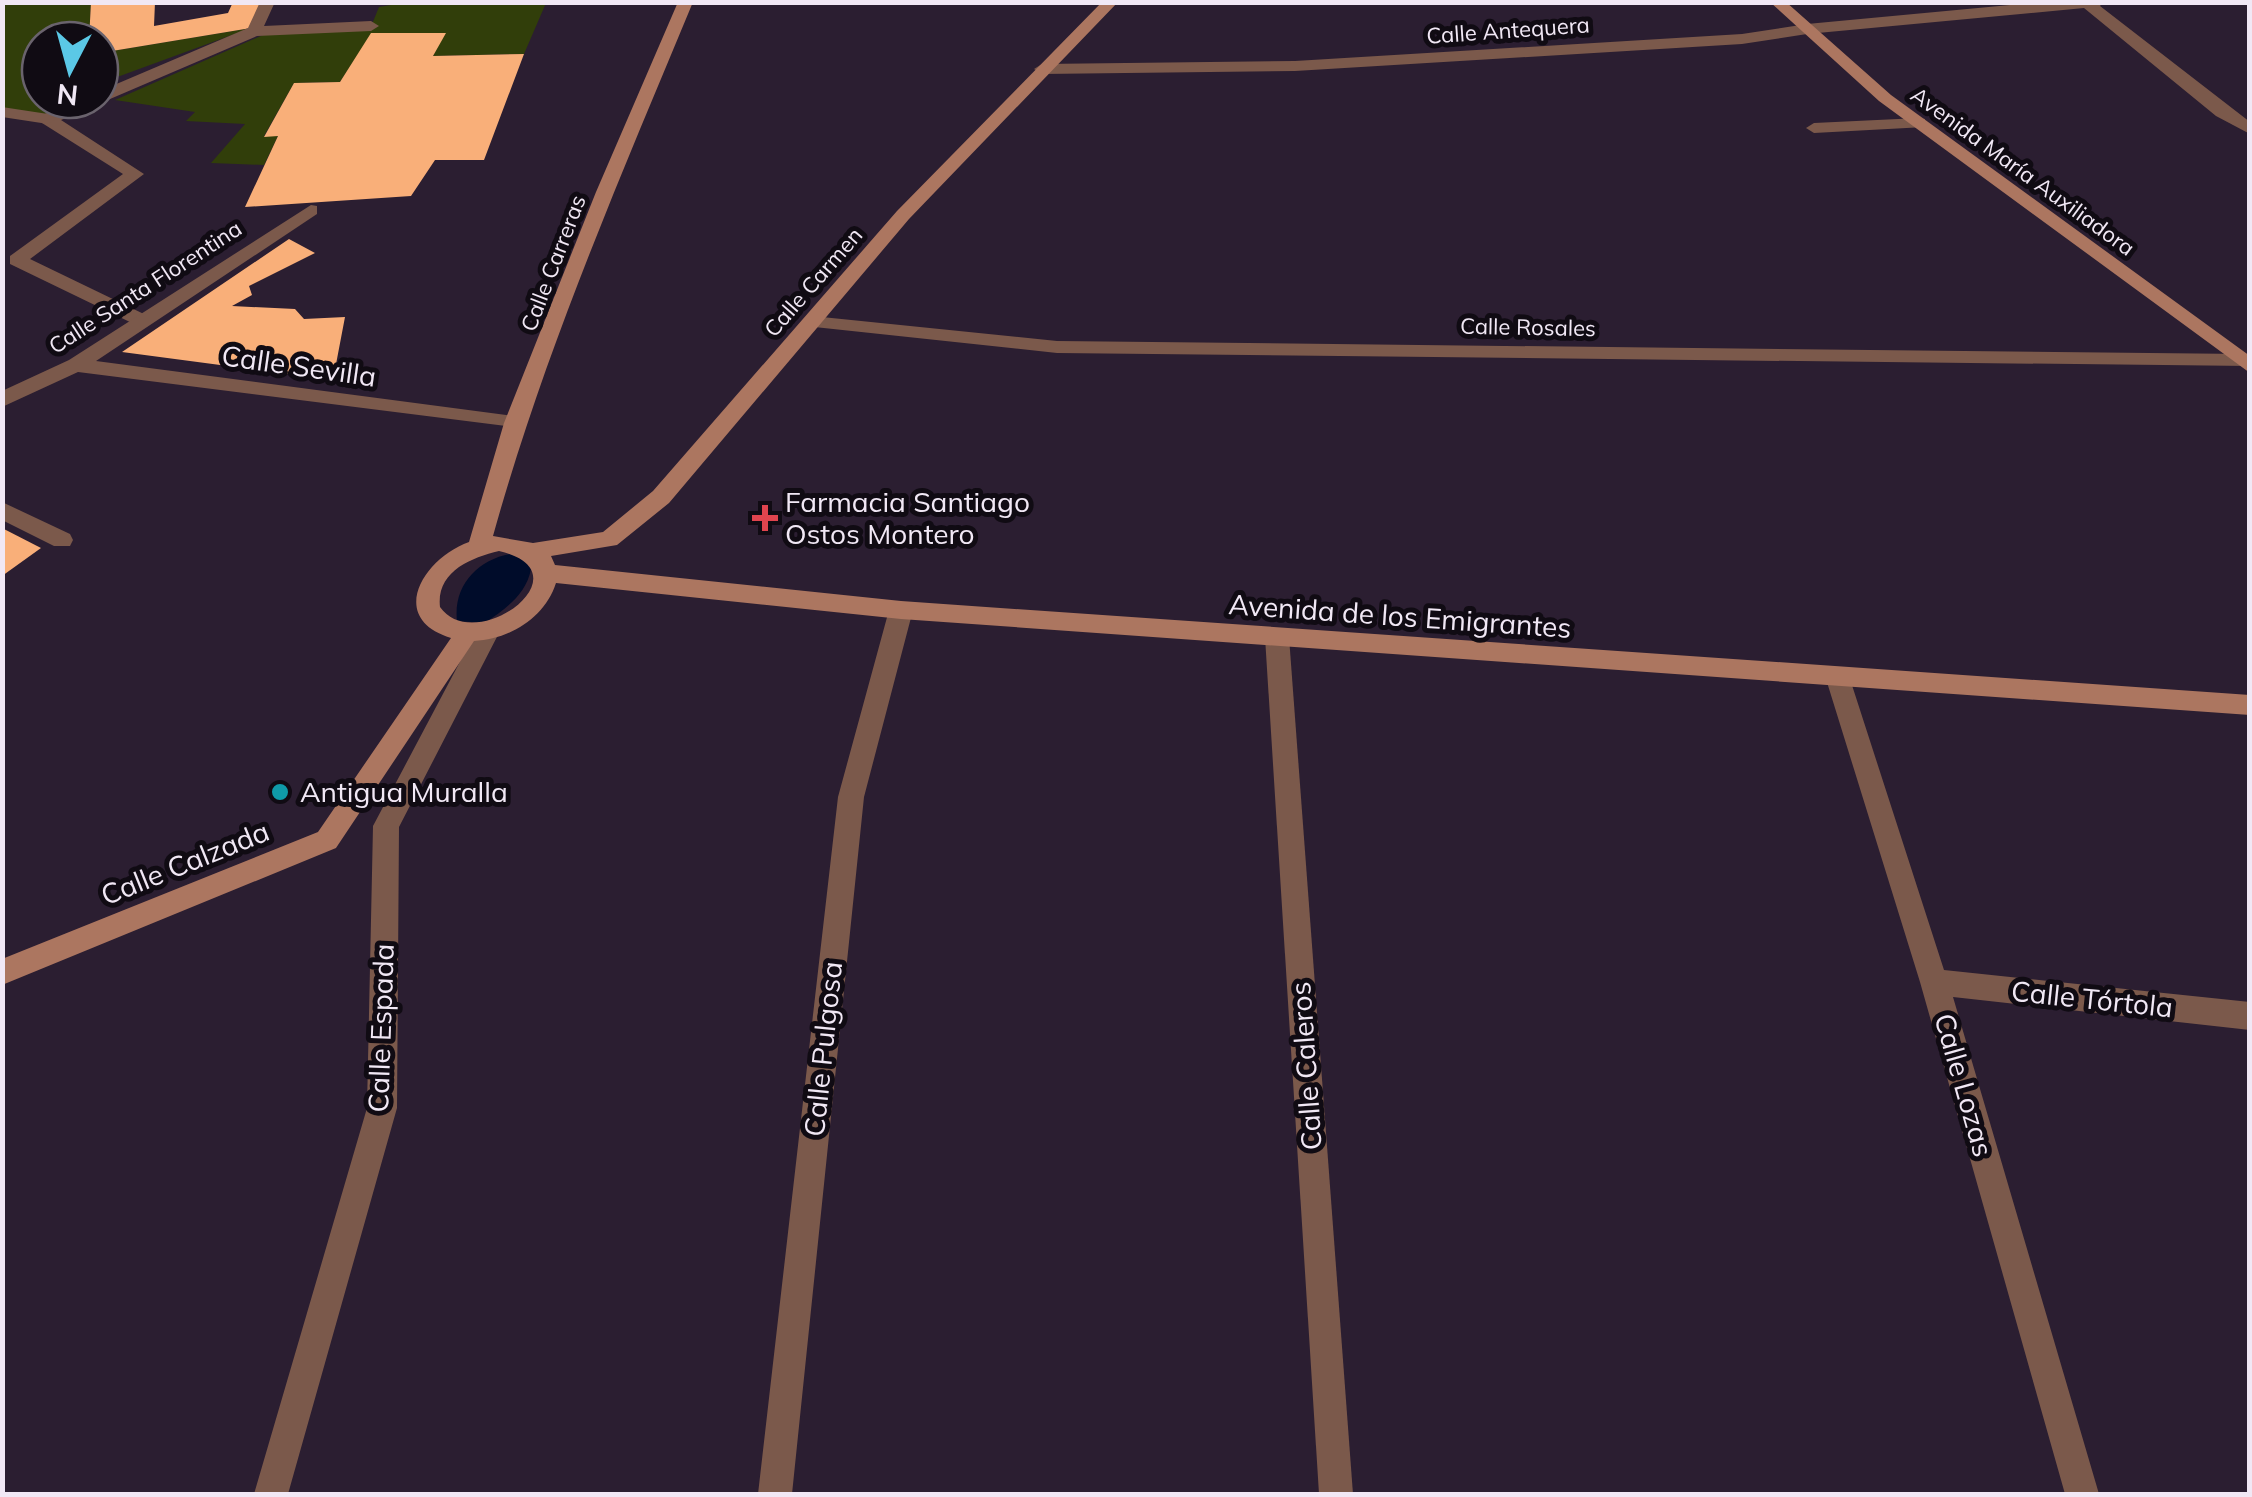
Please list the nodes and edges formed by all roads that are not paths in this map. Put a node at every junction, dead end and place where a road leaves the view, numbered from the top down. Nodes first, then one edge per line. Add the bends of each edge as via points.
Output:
1 (268, 2) edge
2 (686, 2) edge
3 (1110, 2) edge
4 (1777, 2) edge
5 (1945, 2) edge
6 (2096, 2) edge
7 (2087, 3) edge
8 (1959, 15) junction
9 (372, 26) dead end
10 (1807, 28) junction
11 (254, 32) junction
12 (1042, 69) junction
13 (120, 89) edge
14 (2250, 109) edge
15 (2222, 112) junction
16 (50, 120) edge
17 (1920, 123) junction
18 (1814, 128) dead end
19 (2250, 129) edge
20 (310, 210) dead end
21 (141, 320) junction
22 (812, 322) junction
23 (2247, 363) edge
24 (76, 364) junction
25 (2, 400) edge
26 (514, 422) junction
27 (2, 510) edge
28 (62, 540) dead end
29 (479, 547) junction
30 (533, 551) junction
31 (548, 573) junction
32 (902, 610) junction
33 (477, 632) junction
34 (1277, 637) junction
35 (1838, 679) junction
36 (2250, 705) edge
37 (2, 972) edge
38 (1934, 982) junction
39 (2250, 1016) edge
40 (271, 1494) edge
41 (774, 1494) edge
42 (1336, 1494) edge
43 (2082, 1494) edge

1 - 11 street
2 - 26 street, Calle Carreras
3 - 12 street, Calle Carmen
4 - 10 street, Avenida María Auxiliadora
5 - 8 street
6 - 7 street, Calle Antequera
7 - 8 street, Calle Antequera
7 - 15 street
8 - 10 street, Calle Antequera
9 - 11 street
10 - 12 street, Calle Antequera via 1742,39 1296,66
10 - 17 street, Avenida María Auxiliadora
11 - 13 street
12 - 22 street, Calle Carmen
14 - 15 street
15 - 19 street
16 - 21 street via 135,174 17,260
17 - 18 street
17 - 23 street, Avenida María Auxiliadora
20 - 21 street, Calle Santa Florentina
21 - 24 street, Calle Santa Florentina
22 - 23 street, Calle Rosales via 1058,346
22 - 30 street, Calle Carmen via 661,497 609,538
24 - 25 street, Calle Santa Florentina
24 - 26 street, Calle Sevilla
26 - 29 street, Calle Carreras
27 - 28 street
29 - 30 street via 499,543
29 - 33 street via 444,566 426,595 434,621 448,630
30 - 31 street
31 - 32 street, Avenida de los Emigrantes
31 - 33 street via 538,602 525,614
32 - 34 street, Avenida de los Emigrantes
32 - 41 street, Calle Pulgosa via 850,797
33 - 37 street, Calle Calzada via 327,840
33 - 40 street, Calle Espada via 386,826 382,1108
34 - 35 street, Avenida de los Emigrantes
34 - 42 street, Calle Caleros
35 - 36 street, Avenida de los Emigrantes
35 - 38 street, Calle Lozas
38 - 39 street, Calle Tórtola
38 - 43 street, Calle Lozas

